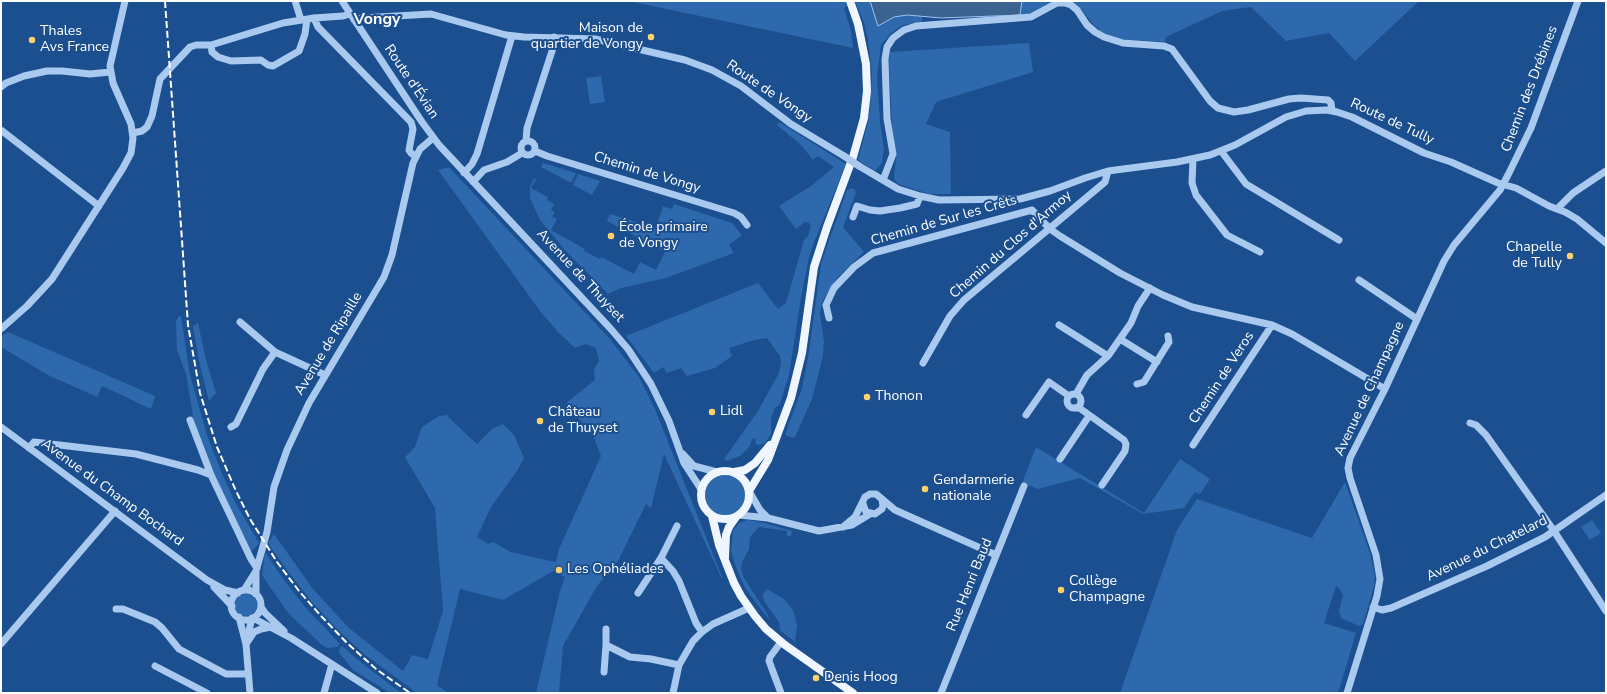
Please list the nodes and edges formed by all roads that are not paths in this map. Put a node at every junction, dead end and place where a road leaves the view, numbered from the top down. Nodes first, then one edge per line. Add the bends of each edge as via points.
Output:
1 (125, 1) edge
2 (295, 1) edge
3 (342, 1) edge
4 (850, 1) edge
5 (1578, 1) edge
6 (352, 17) junction
7 (307, 19) junction
8 (512, 36) junction
9 (554, 37) junction
10 (211, 45) junction
11 (110, 72) junction
12 (1, 87) edge
13 (1332, 111) junction
14 (1, 130) edge
15 (133, 133) junction
16 (433, 138) junction
17 (526, 141) junction
18 (535, 151) junction
19 (1221, 151) junction
20 (522, 153) junction
21 (416, 157) junction
22 (1192, 159) junction
23 (1108, 171) junction
24 (1606, 171) edge
25 (464, 173) junction
26 (883, 180) junction
27 (473, 182) junction
28 (1504, 185) junction
29 (920, 196) junction
30 (99, 206) junction
31 (1557, 209) junction
32 (852, 217) dead end
33 (747, 225) dead end
34 (1050, 228) junction
35 (1339, 240) dead end
36 (1606, 243) edge
37 (1260, 252) dead end
38 (1359, 280) dead end
39 (1150, 288) junction
40 (829, 318) dead end
41 (1417, 318) junction
42 (240, 322) dead end
43 (1059, 325) dead end
44 (1272, 325) junction
45 (1, 329) edge
46 (1168, 336) dead end
47 (1120, 339) junction
48 (275, 352) junction
49 (1108, 356) junction
50 (1157, 362) junction
51 (923, 363) dead end
52 (325, 375) junction
53 (1137, 384) dead end
54 (1385, 389) junction
55 (1073, 395) junction
56 (1078, 407) junction
57 (1026, 415) dead end
58 (1089, 416) junction
59 (190, 420) dead end
60 (1470, 423) dead end
61 (1, 427) edge
62 (231, 427) dead end
63 (775, 438) junction
64 (1193, 445) dead end
65 (29, 448) junction
66 (680, 451) junction
67 (1060, 459) dead end
68 (717, 472) junction
69 (734, 472) junction
70 (211, 475) junction
71 (1102, 485) dead end
72 (1024, 486) dead end
73 (701, 489) junction
74 (749, 491) junction
75 (1606, 495) edge
76 (882, 500) junction
77 (863, 504) junction
78 (895, 510) junction
79 (115, 511) junction
80 (881, 511) junction
81 (870, 514) junction
82 (712, 516) junction
83 (738, 516) junction
84 (768, 518) junction
85 (677, 526) dead end
86 (843, 527) junction
87 (1554, 532) junction
88 (996, 555) junction
89 (661, 558) junction
90 (725, 558) junction
91 (256, 569) junction
92 (207, 580) junction
93 (241, 592) junction
94 (638, 592) dead end
95 (256, 594) junction
96 (232, 606) junction
97 (261, 606) junction
98 (1373, 607) junction
99 (749, 608) junction
100 (116, 609) dead end
101 (1606, 611) edge
102 (238, 617) junction
103 (252, 618) junction
104 (272, 627) junction
105 (606, 629) dead end
106 (702, 632) junction
107 (291, 638) junction
108 (781, 642) junction
109 (1, 644) edge
110 (246, 644) junction
111 (606, 645) junction
112 (332, 664) junction
113 (679, 665) junction
114 (155, 666) dead end
115 (604, 672) dead end
116 (248, 674) junction
117 (207, 693) edge
118 (250, 693) edge
119 (324, 693) edge
120 (377, 693) edge
121 (673, 693) edge
122 (780, 693) edge
123 (853, 693) edge
124 (941, 693) edge
125 (1347, 693) edge

1 - 11 street via 111,56
2 - 7 street
3 - 6 street, Route d'Évian
4 - 63 main road via 864,51 867,78 864,118 814,267 797,376
5 - 28 street, Chemin des Drébines via 1531,128
6 - 7 street, Route de Vongy
6 - 8 street, Route de Vongy via 431,14
6 - 16 street, Route d'Évian
7 - 10 street, Route de Vongy via 277,24
7 - 10 street via 299,51 274,66 261,60 232,61 218,57 212,52
7 - 21 street via 318,26 408,119 413,129 409,148 411,154
8 - 9 street, Route de Vongy
8 - 25 street via 477,154
9 - 17 street via 553,48 527,128
9 - 26 street, Route de Vongy, bridge via 600,40 706,67 741,86 792,124
10 - 15 street, Route de Vongy via 190,47 163,75 159,81 150,120 144,130
11 - 12 street via 90,74 62,70 47,71 24,76
11 - 15 street
13 - 19 street, Route de Tully via 1295,113
13 - 26 street via 1328,100 1300,98 1234,112 1218,108 1210,101 1172,49 1164,46 1123,43 1104,37 1095,32 1068,3 1057,3 1031,17 912,27 889,42 885,54 887,119 893,154
13 - 28 street, Route de Tully via 1352,117 1416,149
14 - 30 street
15 - 30 street via 129,157
16 - 21 street, Avenue de Ripaille via 423,146
16 - 25 street, Avenue de Thuyset
17 - 18 street via 533,143
17 - 20 street via 520,146
18 - 20 street via 529,155
18 - 33 street, Chemin de Vongy via 734,213
19 - 22 street, Route de Tully
19 - 35 street via 1246,184
20 - 27 street via 507,162 484,170
21 - 52 street, Avenue de Ripaille via 409,175 389,266
22 - 23 street, Route de Tully
22 - 37 street via 1192,183 1196,195 1227,235
23 - 29 street, Route de Vongy via 1020,199 939,200
23 - 34 street, Chemin du Clos d'Armoy via 1105,182
24 - 31 street via 1573,193
25 - 27 street, Avenue de Thuyset
26 - 29 street, Route de Vongy via 898,189
27 - 66 street, Avenue de Thuyset via 628,349 658,396
28 - 31 street, Route de Tully via 1516,188
28 - 41 street, Avenue de Champagne via 1449,252
29 - 32 street via 917,204 900,208 880,211 857,206
30 - 45 street via 47,286
31 - 36 street, Route de Tully via 1573,216
34 - 39 street via 1104,264
34 - 40 street, Chemin de Sur les Crêts via 1032,210 873,253 854,267 834,288 826,305
34 - 51 street, Chemin du Clos d'Armoy via 964,300 950,316
38 - 41 street
39 - 44 street via 1192,307
39 - 47 street
41 - 54 street, Avenue de Champagne
42 - 48 street
43 - 49 street
44 - 54 street via 1292,334
44 - 64 street, Chemin de Veros
46 - 50 street via 1169,342
47 - 49 street
47 - 50 street
48 - 52 street
48 - 62 street via 263,369 236,424
49 - 55 street via 1087,375
50 - 53 street via 1144,382
52 - 91 street, Avenue de Ripaille via 299,421 281,466
54 - 98 street, Avenue de Champagne via 1352,453 1348,468 1379,570 1379,584
55 - 56 street via 1081,400
55 - 56 street via 1067,400 1068,405
55 - 57 street via 1049,382
56 - 58 street
58 - 67 street
58 - 71 street via 1126,444 1125,451
59 - 70 street
60 - 87 street via 1486,435
61 - 65 street, Avenue du Champ Bochard
63 - 69 main road via 755,463 745,470
63 - 74 main road via 768,460
65 - 70 street via 34,442 136,454
65 - 79 street, Avenue du Champ Bochard
66 - 68 street, Avenue de Thuyset via 694,466
66 - 73 street, Avenue de Thuyset via 685,466
68 - 69 main road
68 - 73 main road via 707,479
69 - 74 main road via 744,479
70 - 91 street
72 - 88 street, Rue Henri Baud
73 - 82 main road via 703,504
74 - 83 main road via 746,509
74 - 84 street
75 - 87 street, Avenue du Chatelard
76 - 77 street via 877,494 872,494 865,497
76 - 78 street
76 - 80 street
77 - 81 street via 865,511
77 - 86 street via 855,517
78 - 80 street
78 - 88 street
79 - 92 street, Avenue du Champ Bochard
79 - 109 street
80 - 81 street
81 - 86 street via 856,523
82 - 83 main road via 724,520
82 - 90 main road
83 - 84 street
83 - 90 main road via 726,535
84 - 86 street via 815,530
85 - 89 street
87 - 98 street, Avenue du Chatelard via 1487,566 1398,605 1385,610
87 - 101 street
88 - 124 street, Rue Henri Baud
89 - 94 street
89 - 106 street via 679,581
90 - 99 main road via 737,590
91 - 93 street, Avenue de Ripaille
91 - 95 street, Avenue de Ripaille
92 - 93 street, Avenue du Champ Bochard via 225,590
92 - 96 street, Avenue du Champ Bochard
93 - 95 street via 250,590
93 - 96 street via 234,598
95 - 97 street
96 - 102 street
97 - 103 street
97 - 107 street
98 - 125 street, Avenue de Champagne
99 - 106 street via 713,624
99 - 108 main road via 764,627
100 - 116 street via 123,609 155,622 179,650 226,674
102 - 103 street
102 - 110 street
103 - 104 street
103 - 110 street
104 - 107 street
104 - 110 street via 254,632
105 - 111 street
106 - 113 street via 693,641
107 - 112 street
108 - 122 street via 768,661
108 - 123 main road
110 - 116 street
111 - 113 street via 630,657
111 - 115 street
112 - 119 street
112 - 120 street
113 - 121 street
114 - 117 street
116 - 118 street

